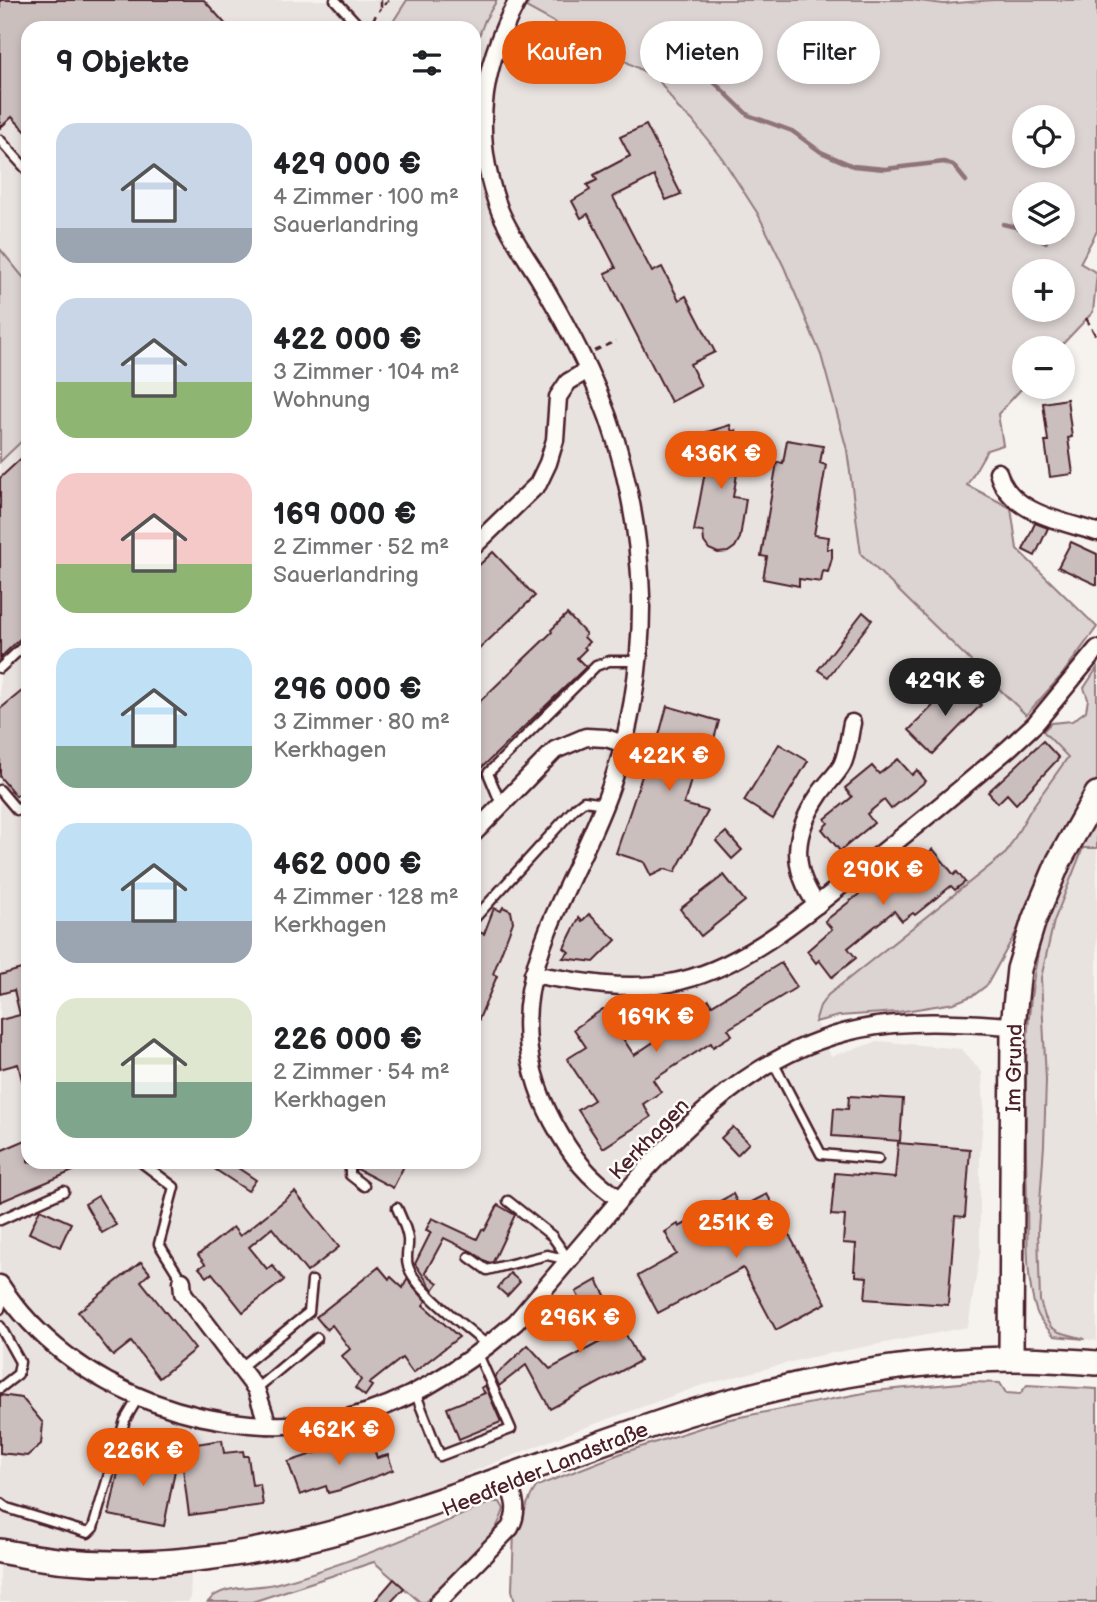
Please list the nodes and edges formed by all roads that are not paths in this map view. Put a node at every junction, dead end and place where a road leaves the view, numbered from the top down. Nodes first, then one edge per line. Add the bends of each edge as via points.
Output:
1 (335, 0) edge
2 (517, 0) edge
3 (354, 21) edge
4 (481, 78) edge
5 (0, 140) edge
6 (21, 163) edge
7 (585, 364) junction
8 (998, 472) dead end
9 (1097, 532) edge
10 (481, 539) edge
11 (21, 648) edge
12 (1097, 649) edge
13 (638, 661) junction
14 (0, 668) edge
15 (852, 723) dead end
16 (624, 744) junction
17 (0, 790) edge
18 (1097, 794) edge
19 (501, 804) junction
20 (605, 804) junction
21 (21, 806) edge
22 (481, 822) edge
23 (817, 905) junction
24 (481, 911) edge
25 (533, 974) junction
26 (1013, 1026) junction
27 (772, 1062) junction
28 (878, 1159) dead end
29 (150, 1169) edge
30 (351, 1169) edge
31 (363, 1186) dead end
32 (64, 1191) dead end
33 (620, 1199) junction
34 (509, 1201) dead end
35 (397, 1208) dead end
36 (0, 1220) edge
37 (470, 1257) dead end
38 (569, 1260) junction
39 (182, 1281) joint
40 (312, 1281) dead end
41 (2, 1288) edge
42 (0, 1309) edge
43 (0, 1326) edge
44 (317, 1338) dead end
45 (483, 1350) junction
46 (1011, 1359) junction
47 (1097, 1363) edge
48 (241, 1367) junction
49 (0, 1388) edge
50 (256, 1389) junction
51 (415, 1392) junction
52 (138, 1398) junction
53 (268, 1425) junction
54 (508, 1483) junction
55 (0, 1503) edge
56 (0, 1551) edge
57 (438, 1602) edge

1 - 3 lane
2 - 4 street
4 - 7 street via 487,174 502,215
5 - 6 lane
7 - 10 street via 558,397 555,440 538,484
7 - 13 street via 610,425 635,525
8 - 9 street via 1009,493 1025,507
11 - 14 lane
12 - 23 street via 1035,724 1008,749
13 - 16 street
13 - 19 lane via 608,661 596,666 488,773
15 - 23 street via 842,765 818,796 799,839 800,872
16 - 19 street via 586,737 555,750
16 - 20 street
17 - 21 lane via 17,810
18 - 26 main road, Im Grund via 1059,861 1034,920 1019,970
19 - 22 street
20 - 24 lane via 583,801
20 - 25 street via 547,929
23 - 25 street via 717,970 671,983 601,985
25 - 33 street via 527,1006 528,1040 543,1100 579,1166
26 - 27 street, Kerkhagen via 880,1025 823,1039
26 - 46 main road, Im Grund
27 - 28 lane via 821,1154
27 - 33 street, Kerkhagen via 702,1112
29 - 39 lane via 174,1187 159,1244
30 - 31 lane
32 - 36 lane
33 - 38 street, Kerkhagen
34 - 38 lane via 552,1236
35 - 45 lane via 409,1240 405,1251 412,1277
37 - 38 lane via 486,1270 547,1255
38 - 45 street, Kerkhagen via 516,1322
39 - 48 street via 183,1293
40 - 48 lane via 309,1312
41 - 42 lane
41 - 52 street, Kerkhagen via 66,1355
43 - 49 lane via 20,1362 18,1374
44 - 50 lane
45 - 51 street, Kerkhagen
45 - 51 lane via 511,1429 440,1456
46 - 47 main road, Heedfelder Landstraße
46 - 54 main road, Heedfelder Landstraße via 901,1367 750,1396 635,1432
48 - 50 street
50 - 53 street
51 - 53 street, Kerkhagen via 348,1417
52 - 53 street, Kerkhagen via 192,1414
52 - 55 lane via 125,1420 88,1533
54 - 56 main road, Heedfelder Landstraße via 306,1558 209,1578 108,1577 70,1572
54 - 57 street via 516,1503 510,1528

